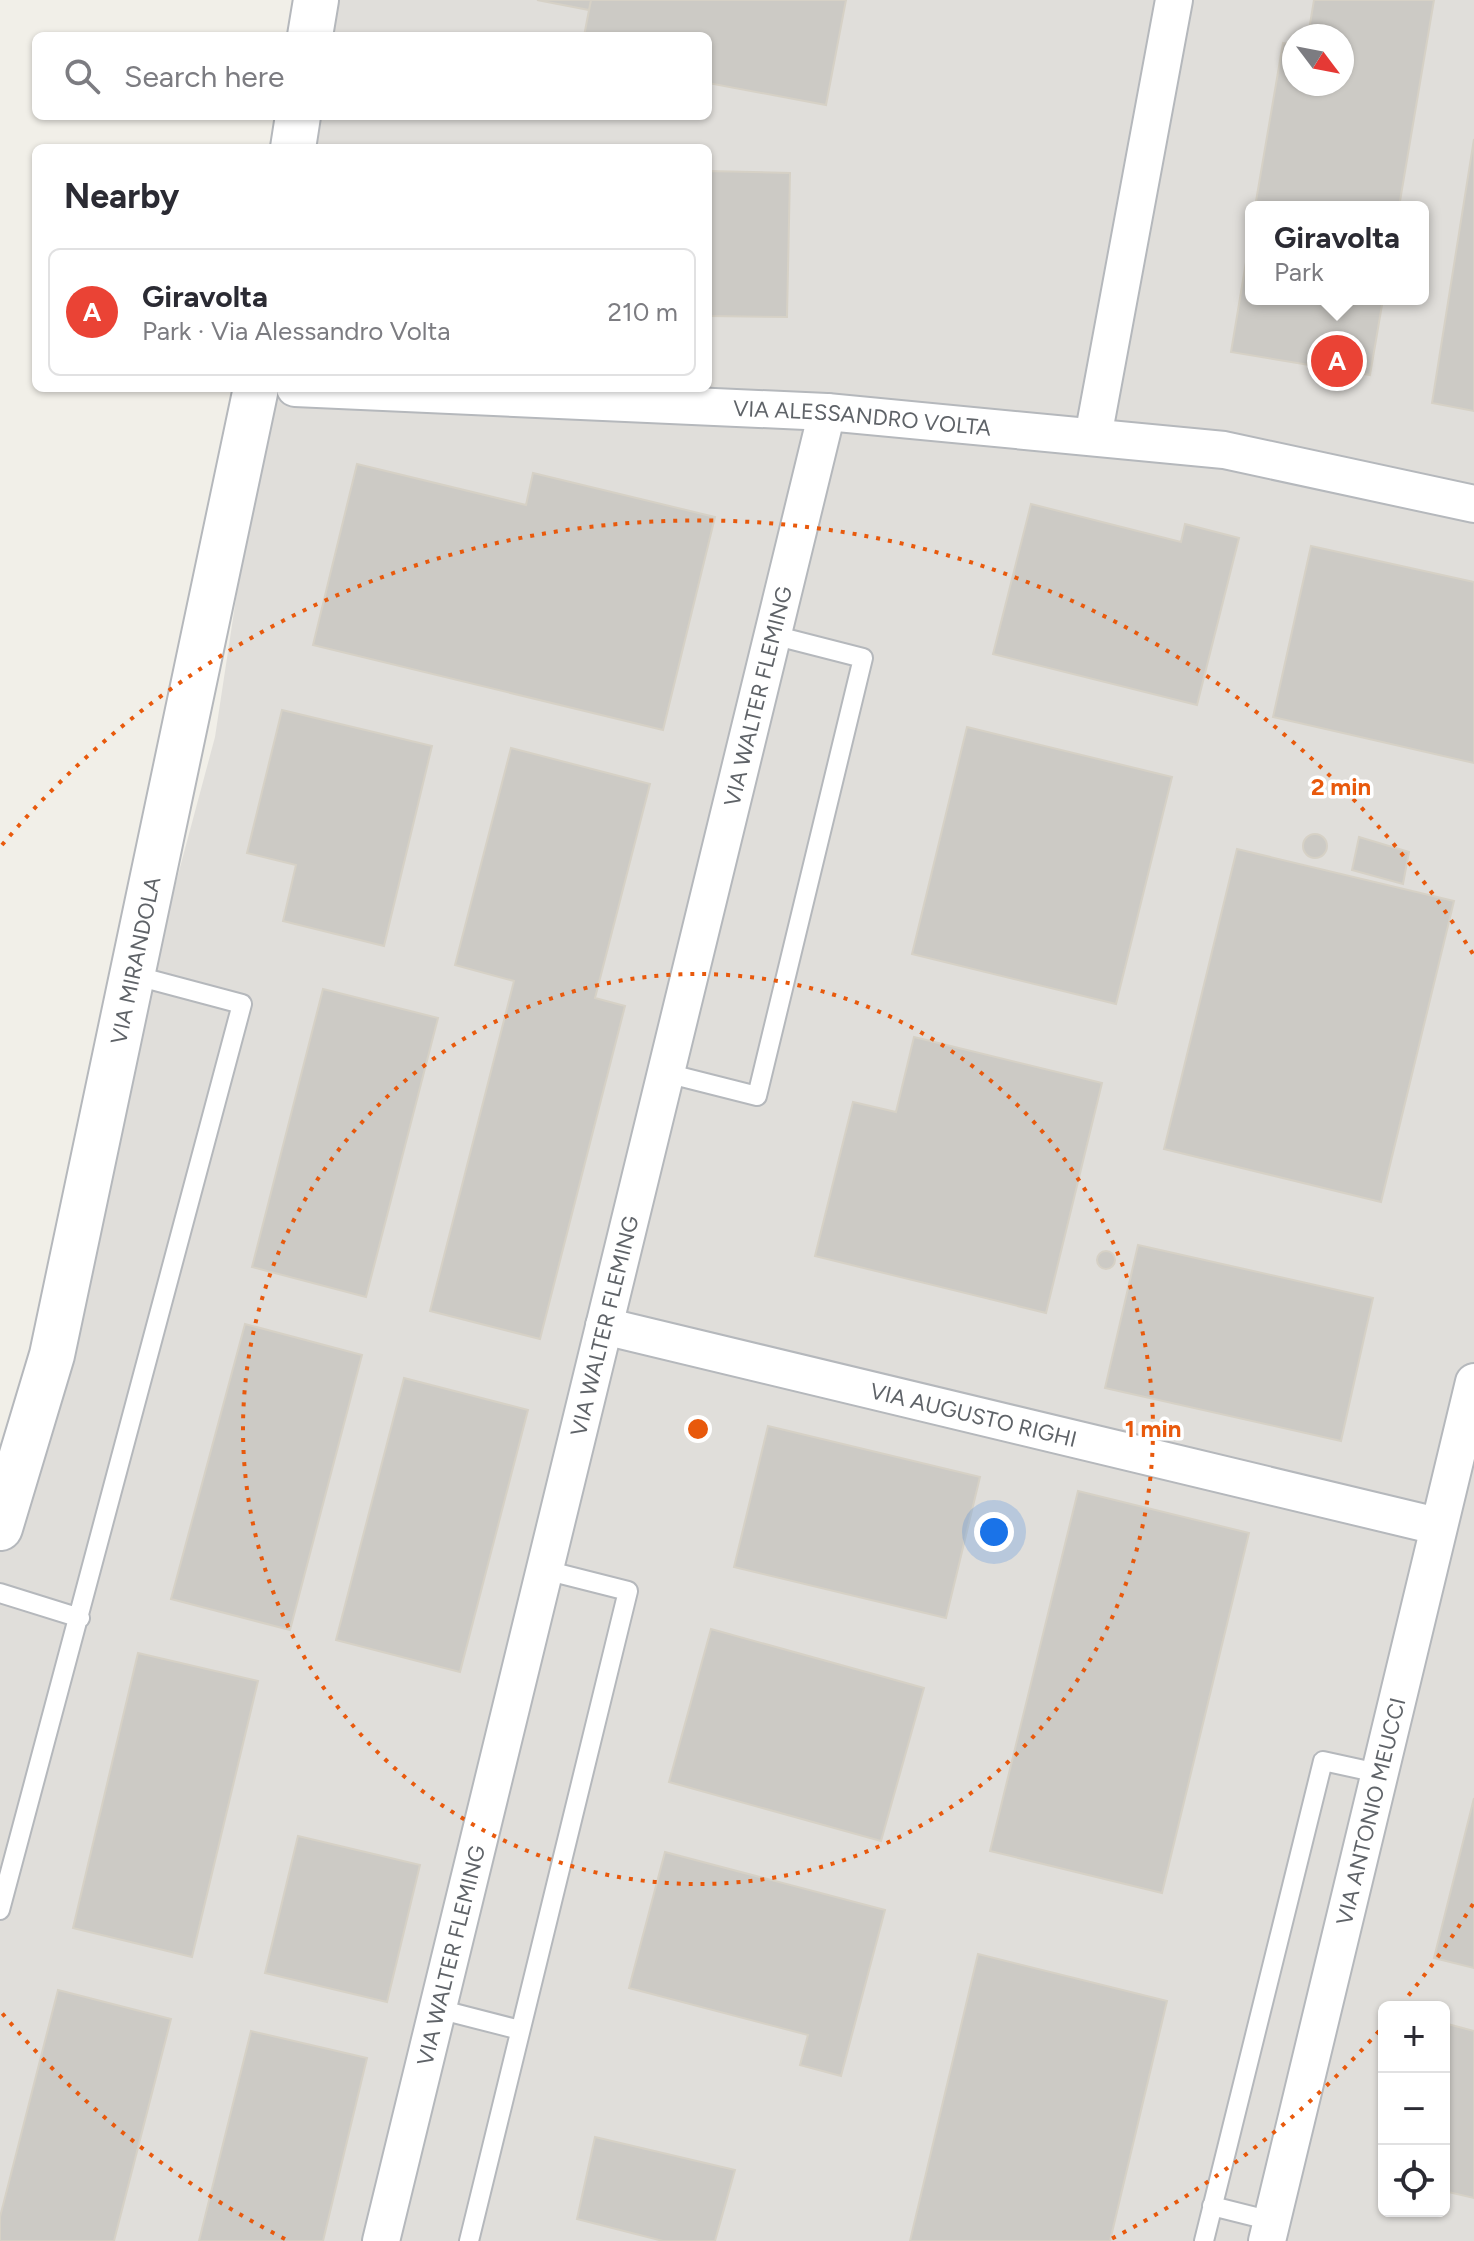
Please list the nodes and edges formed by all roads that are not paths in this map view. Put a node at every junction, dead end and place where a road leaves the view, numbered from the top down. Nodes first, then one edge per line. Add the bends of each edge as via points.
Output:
1 (316, 0) edge
2 (1174, 0) edge
3 (311, 32) edge
4 (297, 120) edge
5 (294, 144) edge
6 (255, 392) edge
7 (384, 392) edge
8 (827, 412) junction
9 (1093, 437) junction
10 (1474, 504) edge
11 (773, 635) junction
12 (133, 975) junction
13 (666, 1073) junction
14 (604, 1326) junction
15 (1474, 1382) edge
16 (1437, 1526) junction
17 (0, 1528) edge
18 (545, 1570) junction
19 (0, 1593) edge
20 (80, 1618) junction
21 (1378, 1773) junction
22 (0, 1910) edge
23 (438, 2009) junction
24 (520, 2030) junction
25 (1212, 2206) junction
26 (1269, 2231) edge
27 (381, 2241) edge
28 (469, 2241) edge
29 (1204, 2241) edge

1 - 3 street
2 - 9 street
4 - 5 street
6 - 12 street, VIA MIRANDOLA
7 - 8 street, VIA ALESSANDRO VOLTA
8 - 9 street, VIA ALESSANDRO VOLTA
8 - 11 street, VIA WALTER FLEMING
9 - 10 street, VIA ALESSANDRO VOLTA via 1224,450
11 - 13 street, VIA WALTER FLEMING
11 - 13 lane via 863,658 757,1096
12 - 17 street, VIA MIRANDOLA via 52,1355
12 - 20 lane via 242,1004
13 - 14 street, VIA WALTER FLEMING
14 - 16 street, VIA AUGUSTO RIGHI
14 - 18 street, VIA WALTER FLEMING
15 - 16 street, VIA ANTONIO MEUCCI
16 - 21 street, VIA ANTONIO MEUCCI
18 - 23 street, VIA WALTER FLEMING
18 - 24 lane via 628,1591
19 - 20 lane
20 - 22 lane
21 - 25 lane via 1323,1761
21 - 26 street, VIA ANTONIO MEUCCI
23 - 24 lane
23 - 27 street, VIA WALTER FLEMING
24 - 28 lane
25 - 26 lane
25 - 29 lane

